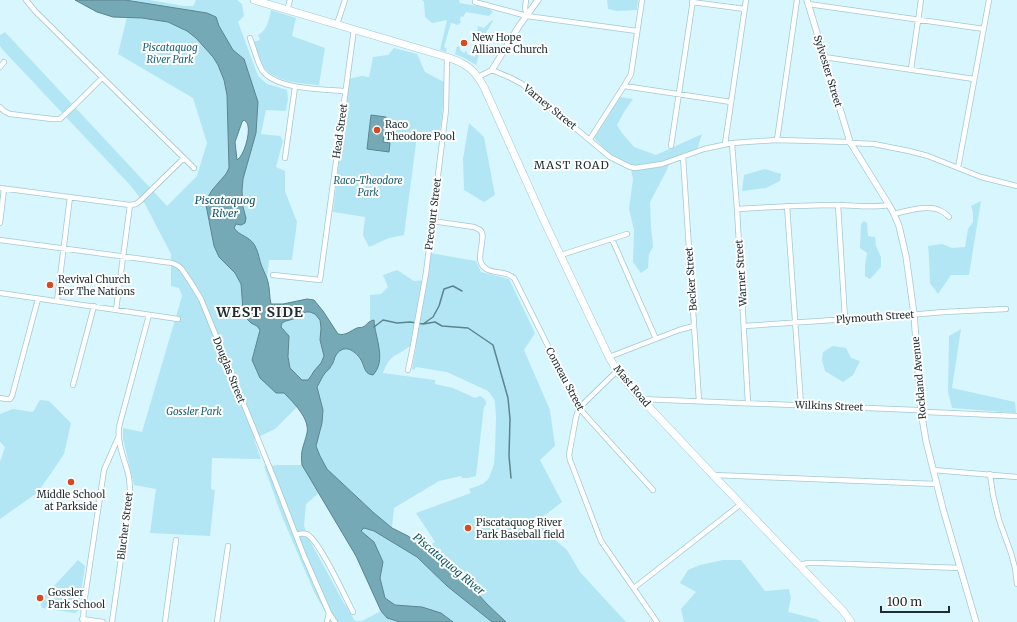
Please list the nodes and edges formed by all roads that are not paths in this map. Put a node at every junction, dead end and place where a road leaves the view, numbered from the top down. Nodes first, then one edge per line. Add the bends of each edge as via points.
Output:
1 (26, 0) edge
2 (254, 0) edge
3 (290, 0) edge
4 (345, 0) edge
5 (526, 0) edge
6 (538, 0) edge
7 (642, 0) edge
8 (746, 0) edge
9 (798, 0) edge
10 (921, 0) edge
11 (989, 0) edge
12 (475, 1) edge
13 (693, 1) edge
14 (808, 2) edge
15 (745, 9) junction
16 (287, 10) junction
17 (527, 16) junction
18 (918, 20) junction
19 (337, 24) junction
20 (354, 29) junction
21 (984, 29) junction
22 (637, 31) junction
23 (250, 38) dead end
24 (448, 57) junction
25 (824, 57) junction
26 (4, 62) dead end
27 (0, 66) edge
28 (911, 69) junction
29 (492, 70) junction
30 (478, 77) junction
31 (102, 78) junction
32 (974, 79) junction
33 (624, 86) junction
34 (295, 87) junction
35 (345, 91) junction
36 (679, 94) junction
37 (731, 102) junction
38 (0, 107) edge
39 (590, 139) junction
40 (777, 140) junction
41 (850, 142) junction
42 (732, 143) junction
43 (725, 144) junction
44 (671, 146) dead end
45 (683, 157) junction
46 (184, 158) junction
47 (285, 158) dead end
48 (194, 168) dead end
49 (958, 168) junction
50 (1017, 186) edge
51 (2, 188) edge
52 (70, 197) junction
53 (130, 205) junction
54 (889, 205) junction
55 (788, 206) junction
56 (838, 206) junction
57 (737, 208) junction
58 (894, 214) junction
59 (949, 217) dead end
60 (432, 221) junction
61 (0, 223) edge
62 (627, 234) dead end
63 (612, 239) junction
64 (0, 240) edge
65 (64, 248) junction
66 (561, 255) junction
67 (123, 257) junction
68 (273, 275) dead end
69 (0, 293) edge
70 (38, 299) junction
71 (57, 301) junction
72 (94, 306) junction
73 (1006, 309) dead end
74 (116, 310) junction
75 (914, 314) junction
76 (149, 315) junction
77 (178, 318) dead end
78 (846, 319) junction
79 (796, 322) junction
80 (694, 326) junction
81 (744, 326) junction
82 (656, 339) junction
83 (609, 357) junction
84 (408, 370) dead end
85 (617, 371) junction
86 (73, 385) dead end
87 (0, 398) edge
88 (641, 399) junction
89 (700, 401) junction
90 (748, 403) junction
91 (801, 405) junction
92 (578, 408) junction
93 (921, 411) junction
94 (1017, 416) edge
95 (118, 438) junction
96 (933, 470) junction
97 (990, 474) junction
98 (713, 475) junction
99 (1017, 477) edge
100 (936, 484) junction
101 (653, 490) dead end
102 (740, 504) junction
103 (296, 535) junction
104 (176, 540) dead end
105 (228, 546) dead end
106 (798, 565) junction
107 (960, 568) junction
108 (1017, 584) edge
109 (634, 588) junction
110 (353, 612) dead end
111 (329, 613) junction
112 (83, 620) edge
113 (851, 621) edge
114 (103, 622) edge
115 (112, 622) edge
116 (165, 622) edge
117 (217, 622) edge
118 (327, 622) edge
119 (335, 622) edge
120 (657, 622) edge
121 (858, 622) edge
122 (976, 622) edge

1 - 31 street
2 - 16 main road
3 - 16 street
4 - 19 street
5 - 17 street
6 - 17 street
7 - 22 street
8 - 15 street
9 - 40 street
10 - 18 street
11 - 21 street
12 - 17 street
13 - 15 street
13 - 36 street
14 - 18 street
14 - 25 street, Sylvester Street
15 - 37 street
16 - 19 main road
17 - 22 street
17 - 29 street
18 - 21 street
18 - 28 street
19 - 20 main road
20 - 24 main road
20 - 35 street, Head Street
21 - 32 street
22 - 33 street via 632,69
23 - 34 street via 262,70 270,78
24 - 30 main road via 470,68
24 - 60 street, Precourt Street via 446,110
25 - 28 street
25 - 41 street, Sylvester Street
26 - 27 street
28 - 32 street
29 - 30 street
29 - 39 street, Varney Street via 522,84
30 - 66 main road, Mast Road
31 - 38 street via 60,119 10,114
31 - 46 street
32 - 49 street
33 - 36 street
33 - 39 street
34 - 35 street
34 - 47 street
35 - 68 street, Head Street via 320,280
36 - 37 street
36 - 44 street
37 - 43 street
39 - 45 street, Varney Street via 610,157 635,168 662,164
40 - 41 street, Varney Street
40 - 42 street, Varney Street
41 - 49 street, Varney Street via 909,151
41 - 54 street, Rockland Avenue
42 - 43 street, Varney Street
42 - 57 street, Warner Street
43 - 45 street, Varney Street
45 - 80 street, Becker Street
46 - 48 street
46 - 53 street via 140,201
49 - 50 street, Varney Street
51 - 52 street
51 - 61 street
52 - 53 street
52 - 65 street
53 - 67 street
54 - 56 street
54 - 58 street, Rockland Avenue
55 - 56 street
55 - 57 street
55 - 79 street
56 - 78 street
57 - 81 street, Warner Street
58 - 59 street via 930,208
58 - 75 street, Rockland Avenue via 906,256
60 - 84 street, Precourt Street via 426,273
60 - 92 street, Comeau Street via 480,230 482,265 488,270 511,275 516,282
62 - 63 street
63 - 66 street
63 - 82 street
64 - 65 street, Douglas Street
65 - 67 street, Douglas Street
65 - 71 street
66 - 83 main road, Mast Road
67 - 74 street
67 - 103 street, Douglas Street via 177,265 199,295
69 - 70 street
70 - 71 street
70 - 87 street via 10,399
71 - 72 street
72 - 74 street
72 - 86 street
73 - 75 street, Plymouth Street
74 - 76 street
75 - 78 street, Plymouth Street
75 - 93 street, Rockland Avenue
76 - 77 street
76 - 95 street, Blucher Street via 118,426
78 - 79 street, Plymouth Street
79 - 81 street, Plymouth Street
79 - 91 street
80 - 82 street
80 - 89 street, Becker Street
81 - 90 street, Warner Street
82 - 83 street
83 - 85 main road, Mast Road
85 - 88 main road, Mast Road
85 - 92 street
88 - 89 street, Wilkins Street
88 - 98 main road, Mast Road
89 - 90 street, Wilkins Street
90 - 91 street, Wilkins Street
91 - 93 street, Wilkins Street
92 - 101 street, Comeau Street
92 - 109 street via 570,460 599,537
93 - 94 street, Wilkins Street
93 - 96 street, Rockland Avenue
95 - 112 street via 104,470
95 - 115 street, Blucher Street via 130,484 130,495
96 - 97 street
96 - 100 street, Rockland Avenue
97 - 99 street
97 - 108 street via 999,520 1011,553
98 - 100 street
98 - 102 main road, Mast Road
100 - 107 street, Rockland Avenue
102 - 106 main road, Mast Road
102 - 109 street
103 - 110 street via 306,534 315,542
103 - 111 street, Douglas Street
104 - 116 street
105 - 117 street
106 - 107 street via 821,563
106 - 113 main road, Mast Road
107 - 122 street, Rockland Avenue
109 - 120 street
111 - 118 street
111 - 119 street, Douglas Street
112 - 114 street
113 - 121 street

